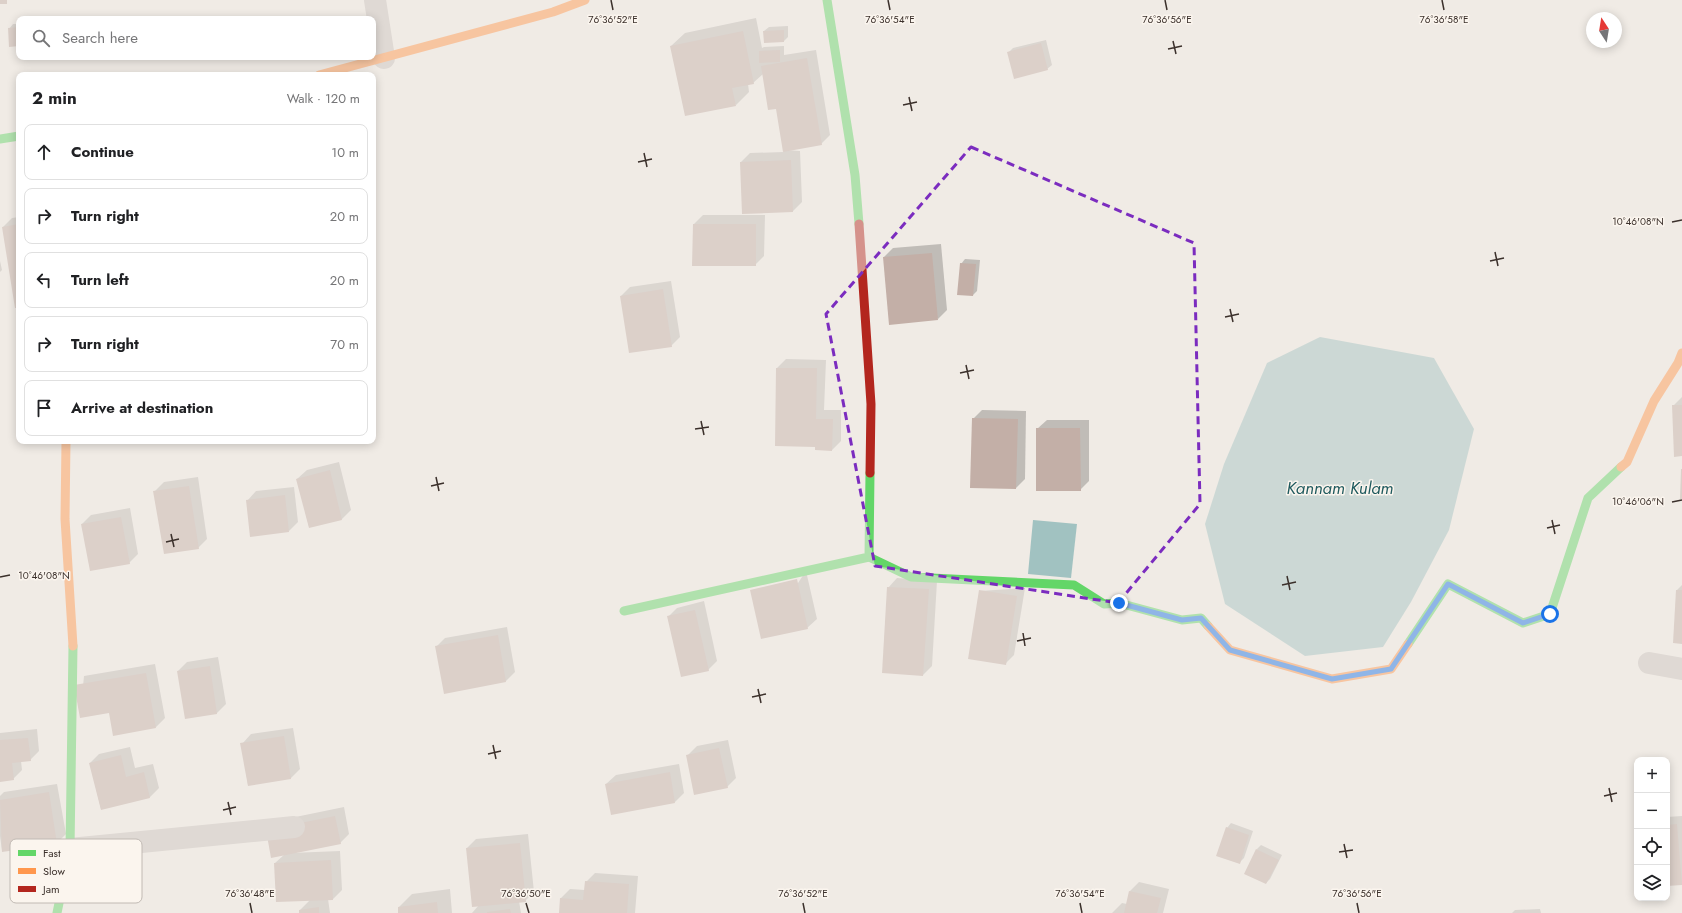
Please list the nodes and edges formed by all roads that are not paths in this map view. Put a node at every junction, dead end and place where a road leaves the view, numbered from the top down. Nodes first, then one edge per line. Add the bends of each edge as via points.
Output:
1 (376, 0) edge
2 (585, 0) edge
3 (827, 0) edge
4 (384, 58) junction
5 (331, 72) edge
6 (16, 136) edge
7 (0, 139) edge
8 (1682, 353) edge
9 (66, 444) edge
10 (869, 557) junction
11 (624, 611) dead end
12 (1649, 663) dead end
13 (1682, 669) edge
14 (294, 827) dead end
15 (70, 839) edge
16 (142, 842) edge
17 (58, 903) edge
18 (56, 913) edge

1 - 4 street
2 - 4 street via 553,12
3 - 10 street via 855,175 866,320 871,404
4 - 5 street
6 - 7 street
8 - 10 street via 1654,400 1627,462 1588,498 1550,614 1523,623 1448,584 1391,669 1332,679 1230,650 1201,618 1182,620 1119,603 1104,604 1074,585 911,577
9 - 15 street via 65,519 74,658
10 - 11 street
12 - 13 street
14 - 16 street
17 - 18 street

